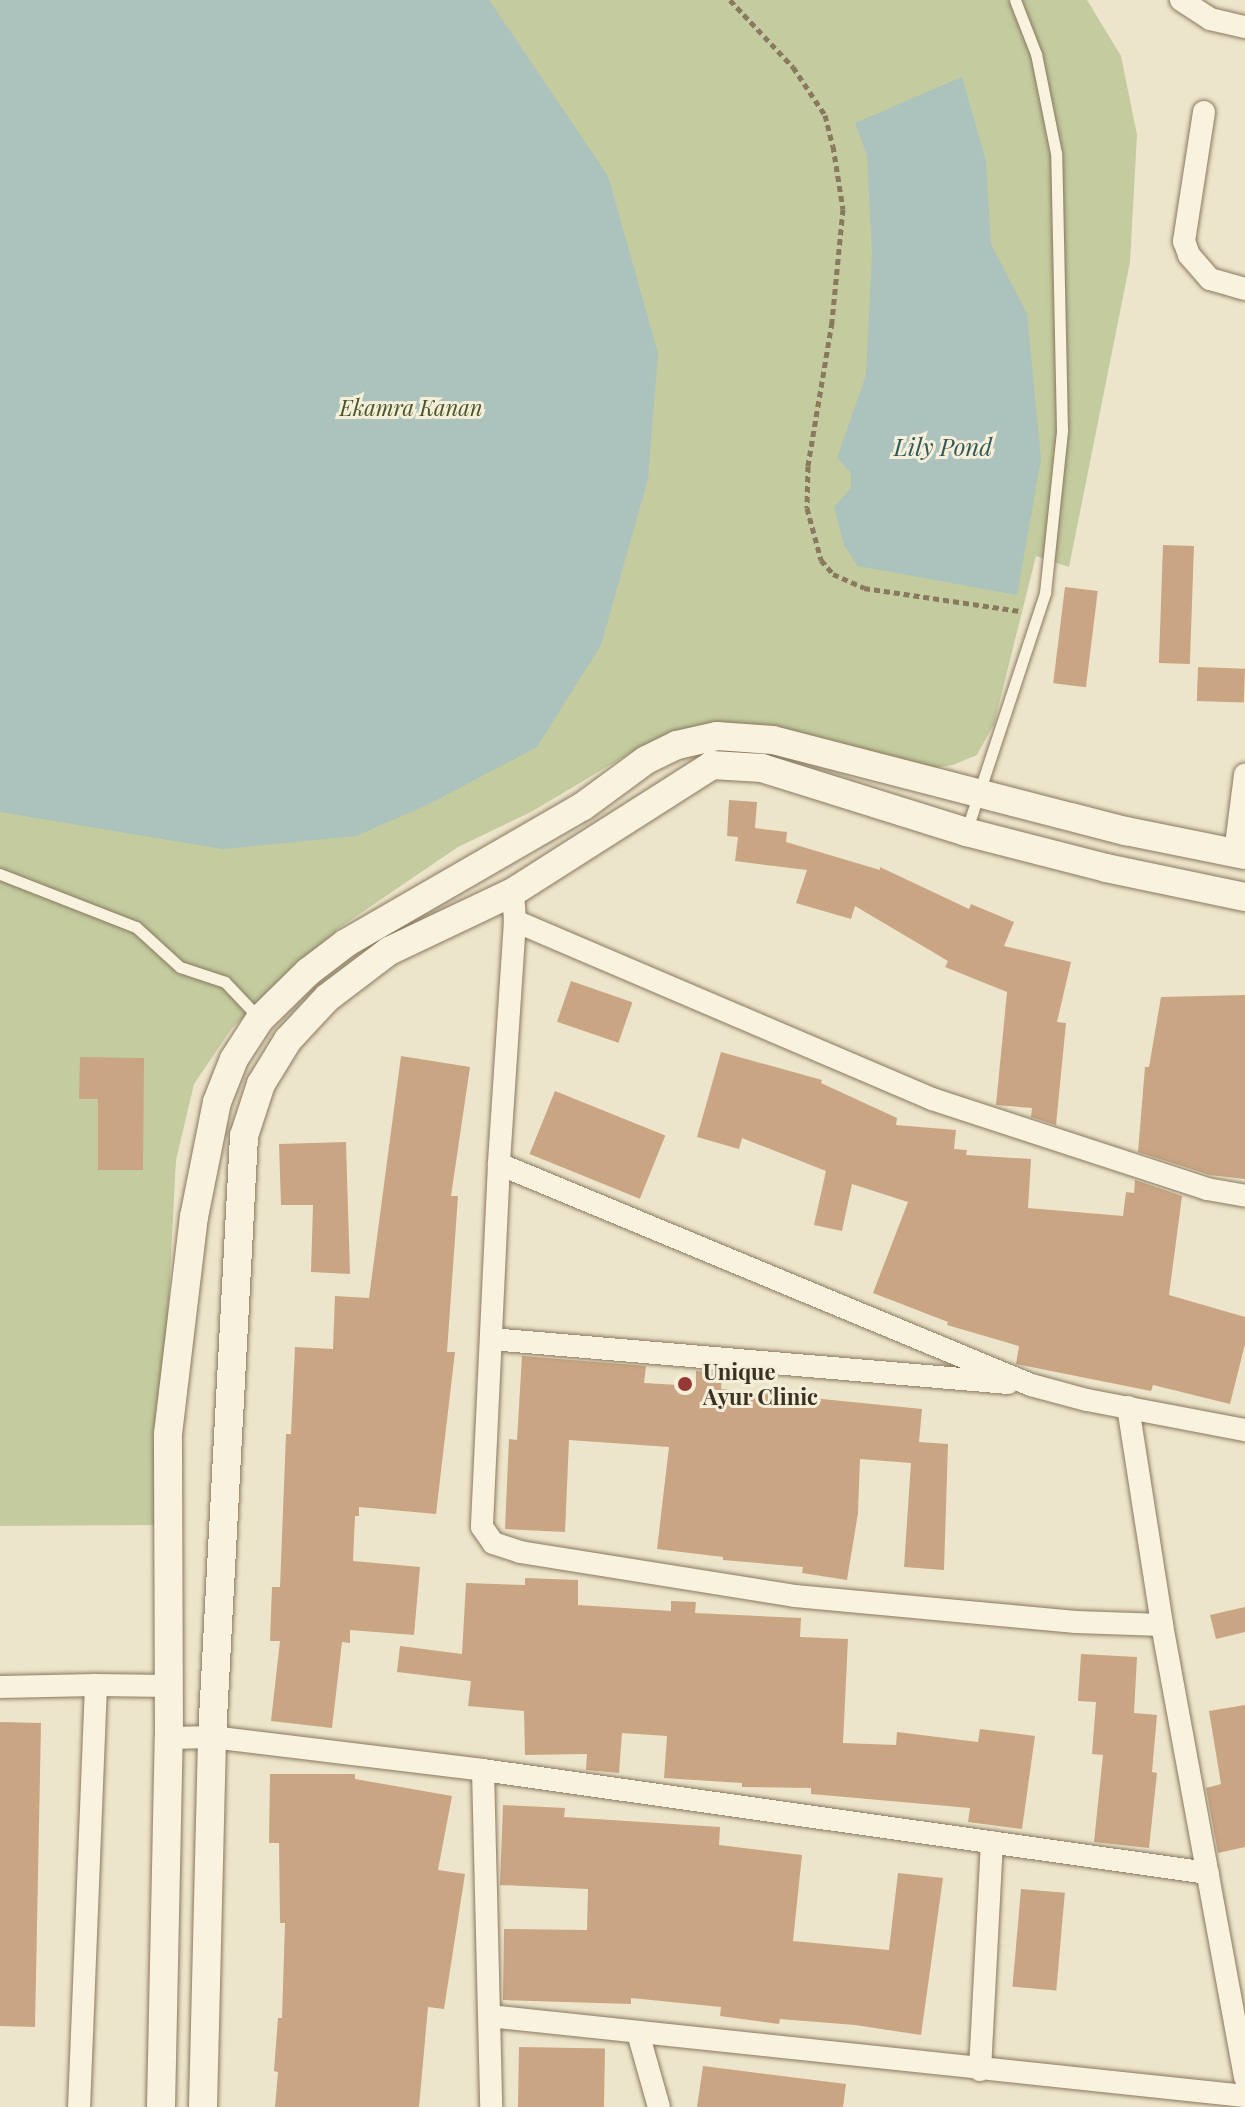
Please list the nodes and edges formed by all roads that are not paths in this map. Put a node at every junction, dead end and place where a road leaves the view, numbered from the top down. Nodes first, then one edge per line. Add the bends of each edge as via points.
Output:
1 (1015, 0) edge
2 (1181, 0) edge
3 (1245, 27) edge
4 (1204, 112) dead end
5 (1245, 289) edge
6 (1245, 775) edge
7 (980, 792) junction
8 (966, 832) junction
9 (1240, 854) edge
10 (0, 874) edge
11 (513, 892) junction
12 (1245, 897) edge
13 (515, 921) junction
14 (260, 1019) junction
15 (499, 1164) junction
16 (1245, 1196) edge
17 (491, 1339) junction
18 (1031, 1385) junction
19 (1128, 1407) junction
20 (1245, 1430) edge
21 (1162, 1625) junction
22 (96, 1685) junction
23 (169, 1686) junction
24 (0, 1687) edge
25 (212, 1737) junction
26 (169, 1738) junction
27 (483, 1770) junction
28 (992, 1842) junction
29 (1208, 1873) junction
30 (489, 2016) junction
31 (638, 2033) junction
32 (980, 2070) junction
33 (1245, 2077) edge
34 (1245, 2096) edge
35 (79, 2107) edge
36 (161, 2107) edge
37 (203, 2107) edge
38 (491, 2107) edge
39 (659, 2107) edge

1 - 7 lane via 1036,54 1056,153 1062,430 1045,593
2 - 3 street via 1210,19
4 - 5 street via 1184,241 1210,279
6 - 9 street
7 - 8 lane
7 - 9 street via 1126,831
7 - 14 street via 773,740 717,736 677,745 646,760 582,807 346,943
8 - 11 street via 762,768 712,765
8 - 12 street
10 - 14 lane via 136,927 180,967 225,982
11 - 13 street
11 - 25 street via 389,951 327,998 288,1040 261,1084 244,1136
13 - 15 street
13 - 16 street via 932,1099 1207,1189
14 - 23 street via 234,1059 217,1102 194,1217 168,1434
15 - 17 street
15 - 18 street
17 - 18 street
17 - 21 street via 482,1527 493,1543 520,1552 795,1596
18 - 19 street
19 - 20 street
19 - 21 street
21 - 29 street
22 - 23 street
22 - 24 street
22 - 35 street
23 - 26 street
25 - 26 street
25 - 27 street
25 - 37 street
26 - 36 street
27 - 28 street
27 - 30 street
28 - 29 street
28 - 32 street
29 - 33 street
30 - 31 street
30 - 38 street
31 - 32 street
31 - 39 street
32 - 34 street

